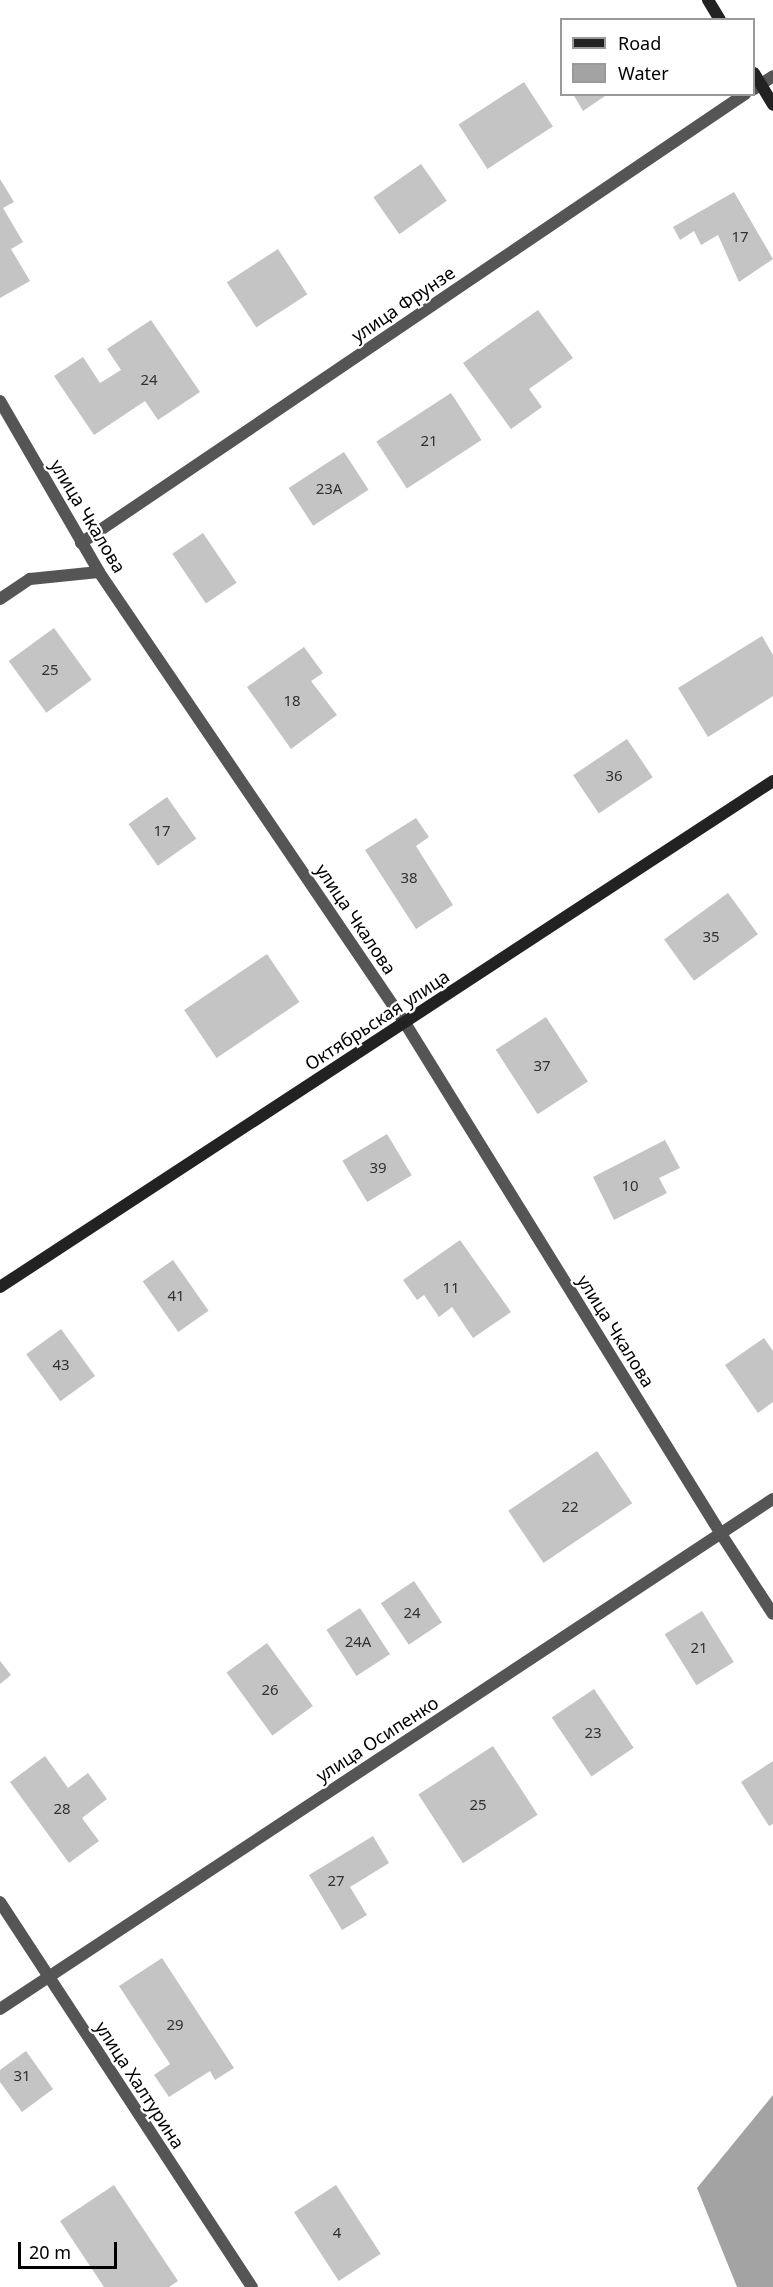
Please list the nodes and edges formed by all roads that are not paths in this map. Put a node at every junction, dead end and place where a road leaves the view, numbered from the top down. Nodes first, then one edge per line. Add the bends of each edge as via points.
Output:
1 (708, 0) edge
2 (719, 18) edge
3 (773, 76) edge
4 (756, 82) edge
5 (742, 96) edge
6 (773, 105) edge
7 (0, 401) edge
8 (81, 543) junction
9 (99, 572) junction
10 (0, 598) edge
11 (773, 781) edge
12 (405, 1023) junction
13 (0, 1287) edge
14 (773, 1499) edge
15 (721, 1534) junction
16 (773, 1614) edge
17 (0, 1902) edge
18 (48, 1977) junction
19 (0, 2009) edge
20 (252, 2287) edge

1 - 2 street
3 - 4 street
4 - 6 street
5 - 8 street, улица Фрунзе
7 - 8 street, улица Чкалова
8 - 9 street, улица Чкалова
9 - 10 street via 30,579
9 - 12 street, улица Чкалова
11 - 12 street, Октябрьская улица
12 - 13 street, Октябрьская улица
12 - 15 street, улица Чкалова
14 - 15 street, улица Осипенко
15 - 16 street, улица Чкалова
15 - 18 street, улица Осипенко
17 - 18 street, улица Халтурина
18 - 19 street, улица Осипенко
18 - 20 street, улица Халтурина

